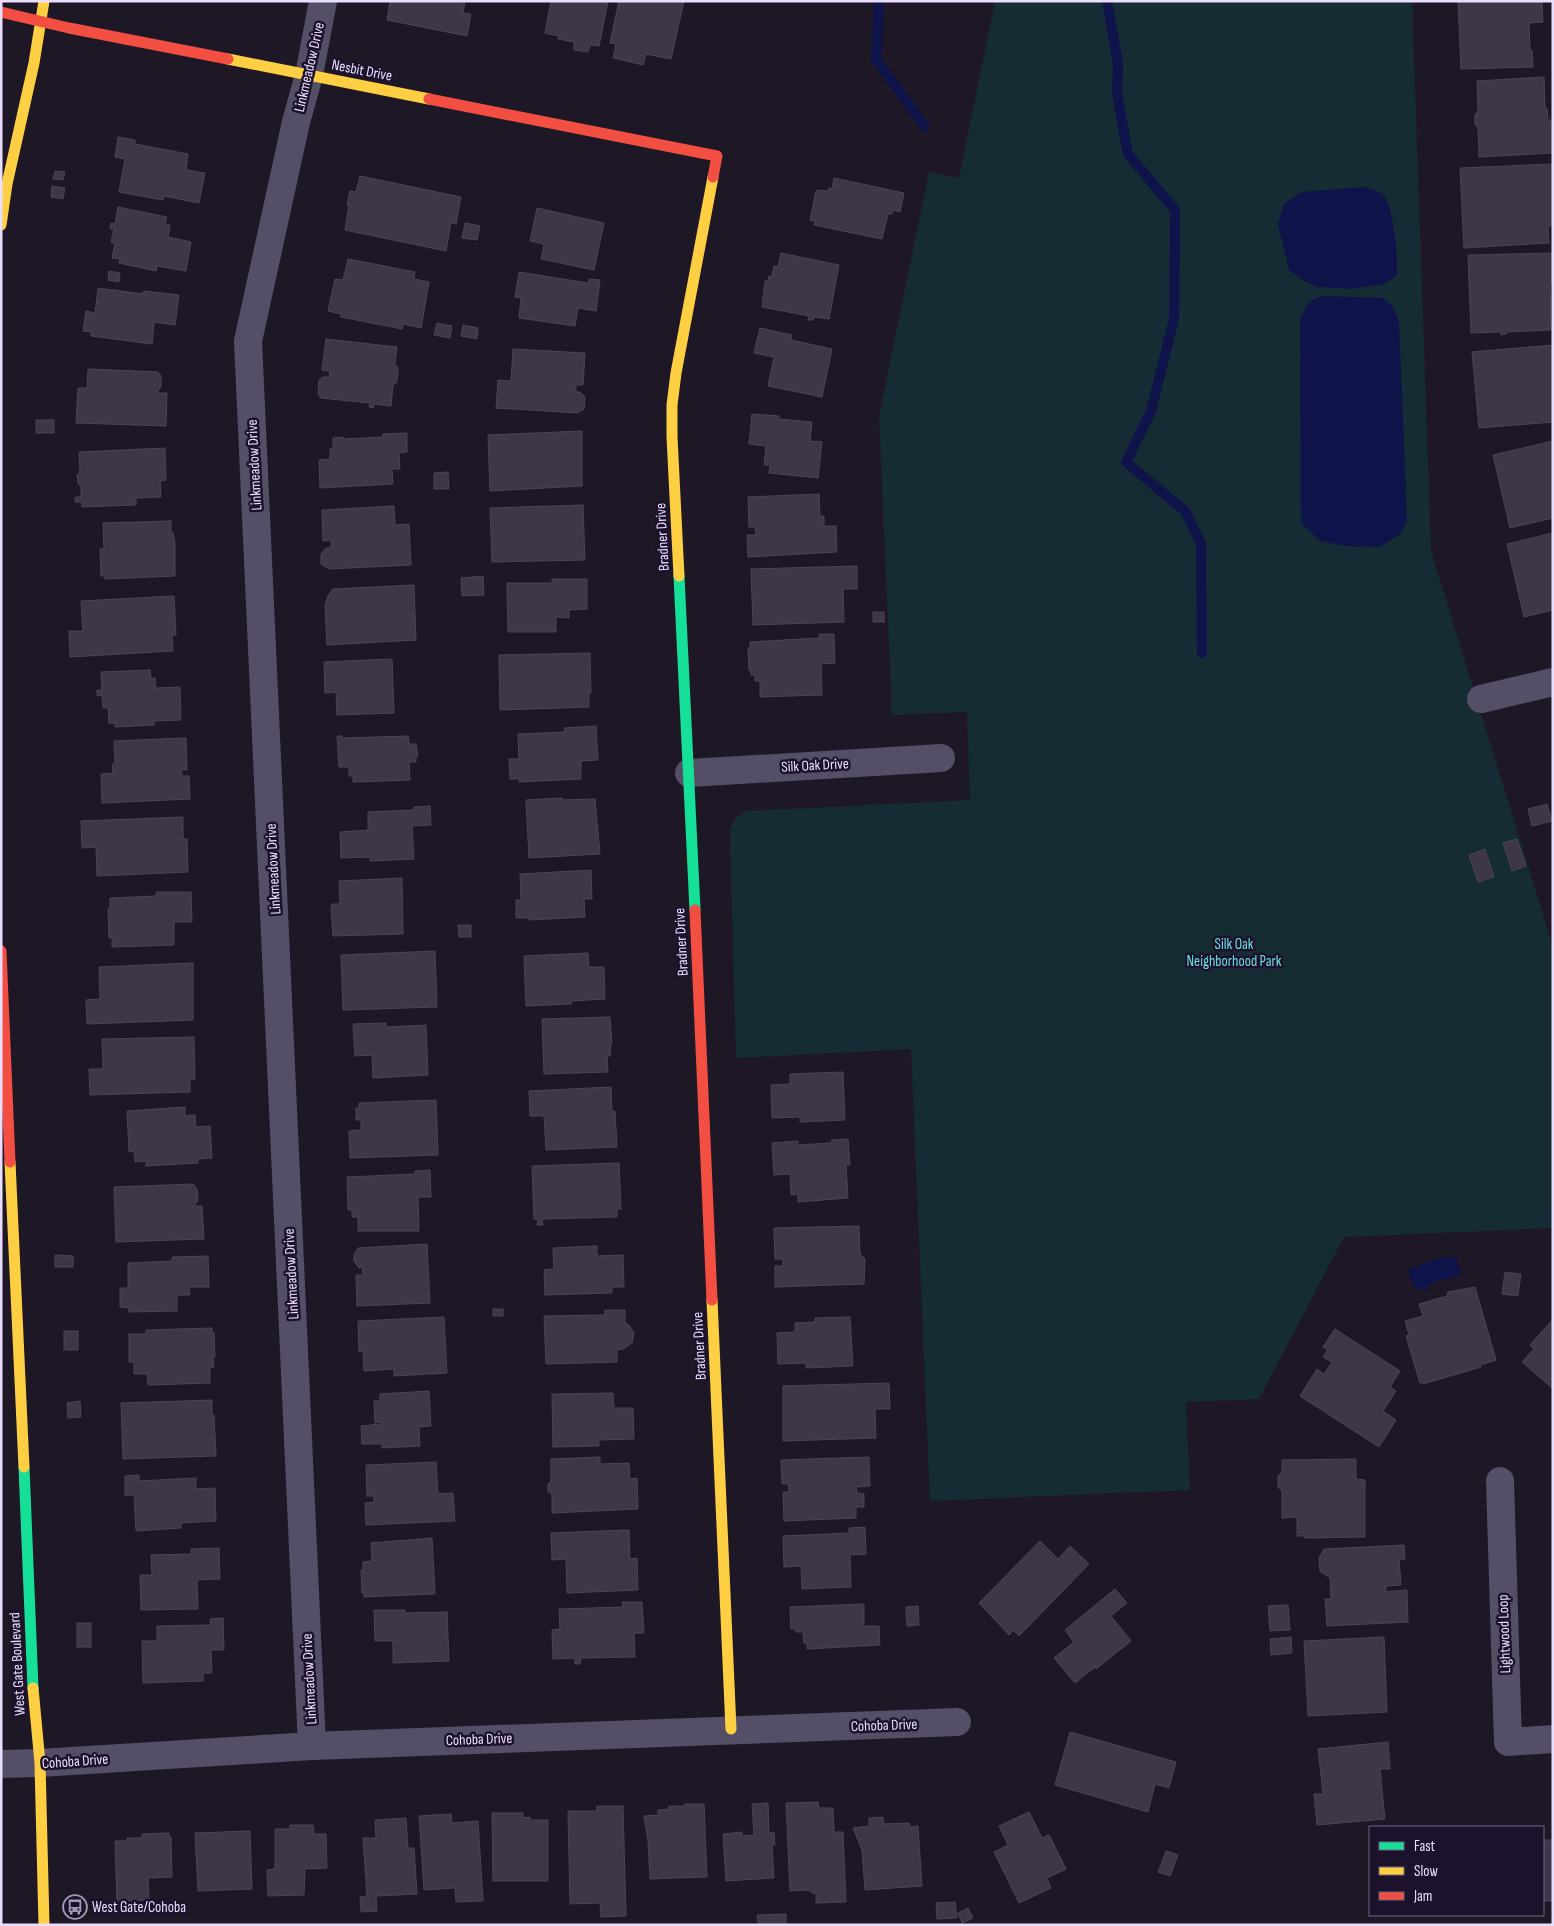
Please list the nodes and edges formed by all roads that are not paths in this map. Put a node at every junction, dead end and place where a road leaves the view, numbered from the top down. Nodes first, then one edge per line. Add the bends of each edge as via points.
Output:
1 (44, 1) edge
2 (323, 1) edge
3 (1, 12) edge
4 (40, 22) junction
5 (309, 75) junction
6 (717, 156) joint
7 (1, 225) edge
8 (1553, 682) edge
9 (1481, 699) dead end
10 (941, 758) dead end
11 (689, 773) junction
12 (1, 951) edge
13 (1500, 1481) dead end
14 (957, 1722) dead end
15 (731, 1730) junction
16 (1553, 1739) edge
17 (312, 1746) junction
18 (40, 1763) junction
19 (1, 1764) edge
20 (44, 1925) edge

1 - 4 street
2 - 5 street, Linkmeadow Drive
3 - 4 street, Nesbit Drive
4 - 5 street, Nesbit Drive
4 - 7 street
5 - 6 street, Nesbit Drive
5 - 17 street, Linkmeadow Drive via 248,341
6 - 11 street, Bradner Drive via 672,405
8 - 9 street
10 - 11 street, Silk Oak Drive
11 - 15 street, Bradner Drive
12 - 18 street, West Gate Boulevard via 33,1692
13 - 16 street, Lightwood Loop via 1508,1742
14 - 15 street, Cohoba Drive
15 - 17 street, Cohoba Drive
17 - 18 street, Cohoba Drive
18 - 19 street, Cohoba Drive
18 - 20 street, West Gate Boulevard

